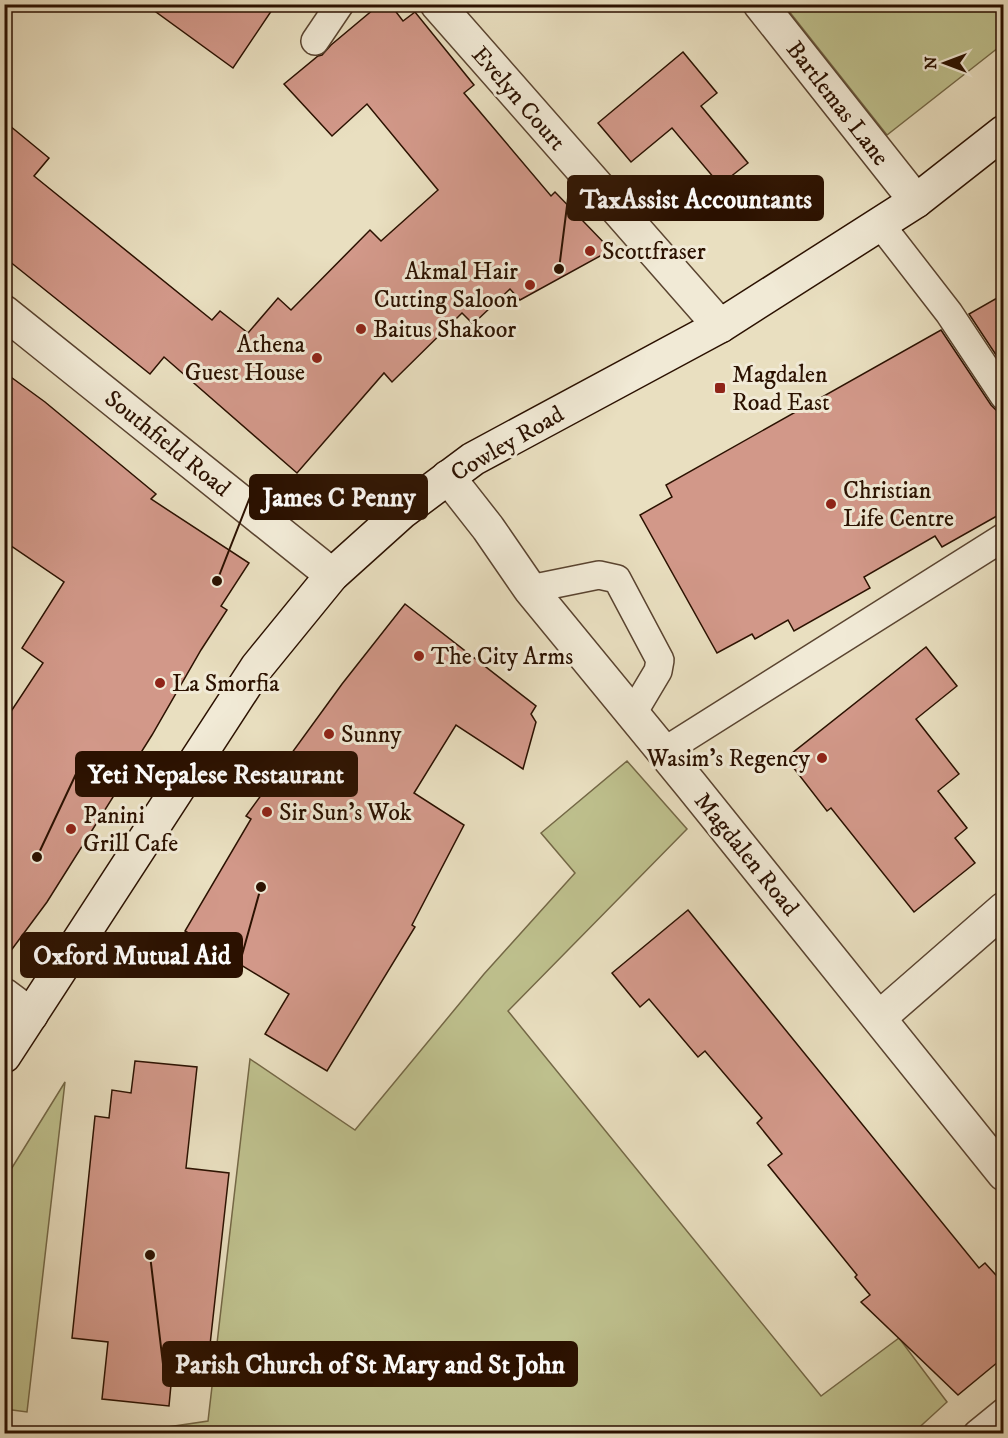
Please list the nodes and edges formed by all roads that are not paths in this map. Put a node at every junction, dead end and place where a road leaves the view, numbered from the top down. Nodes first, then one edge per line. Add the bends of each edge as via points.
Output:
1 (340, 4) edge
2 (437, 4) edge
3 (760, 4) edge
4 (315, 41) dead end
5 (1004, 132) edge
6 (916, 201) junction
7 (880, 224) junction
8 (4, 312) edge
9 (720, 326) junction
10 (1004, 396) edge
11 (448, 477) junction
12 (1004, 537) edge
13 (332, 575) junction
14 (530, 589) junction
15 (633, 712) junction
16 (663, 752) junction
17 (1004, 909) edge
18 (4, 996) edge
19 (31, 1015) junction
20 (879, 1018) junction
21 (4, 1056) edge
22 (1004, 1174) edge
23 (1004, 1412) edge
24 (977, 1434) edge

1 - 4 lane
2 - 9 street, Evelyn Court
3 - 6 street, Bartlemas Lane
5 - 6 street, Cowley Road
6 - 7 street, Cowley Road
7 - 9 street, Cowley Road
7 - 10 lane via 949,313
8 - 13 street, Southfield Road
9 - 11 street, Cowley Road via 472,459
11 - 13 street, Cowley Road
11 - 14 street, Magdalen Road
12 - 16 lane
13 - 19 street, Cowley Road via 257,667
14 - 15 street, Magdalen Road
14 - 15 lane via 599,575 617,579 660,660
15 - 16 street, Magdalen Road
16 - 20 street, Magdalen Road
17 - 20 street
18 - 19 street
19 - 21 street, Cowley Road
20 - 22 street, Magdalen Road
23 - 24 lane

